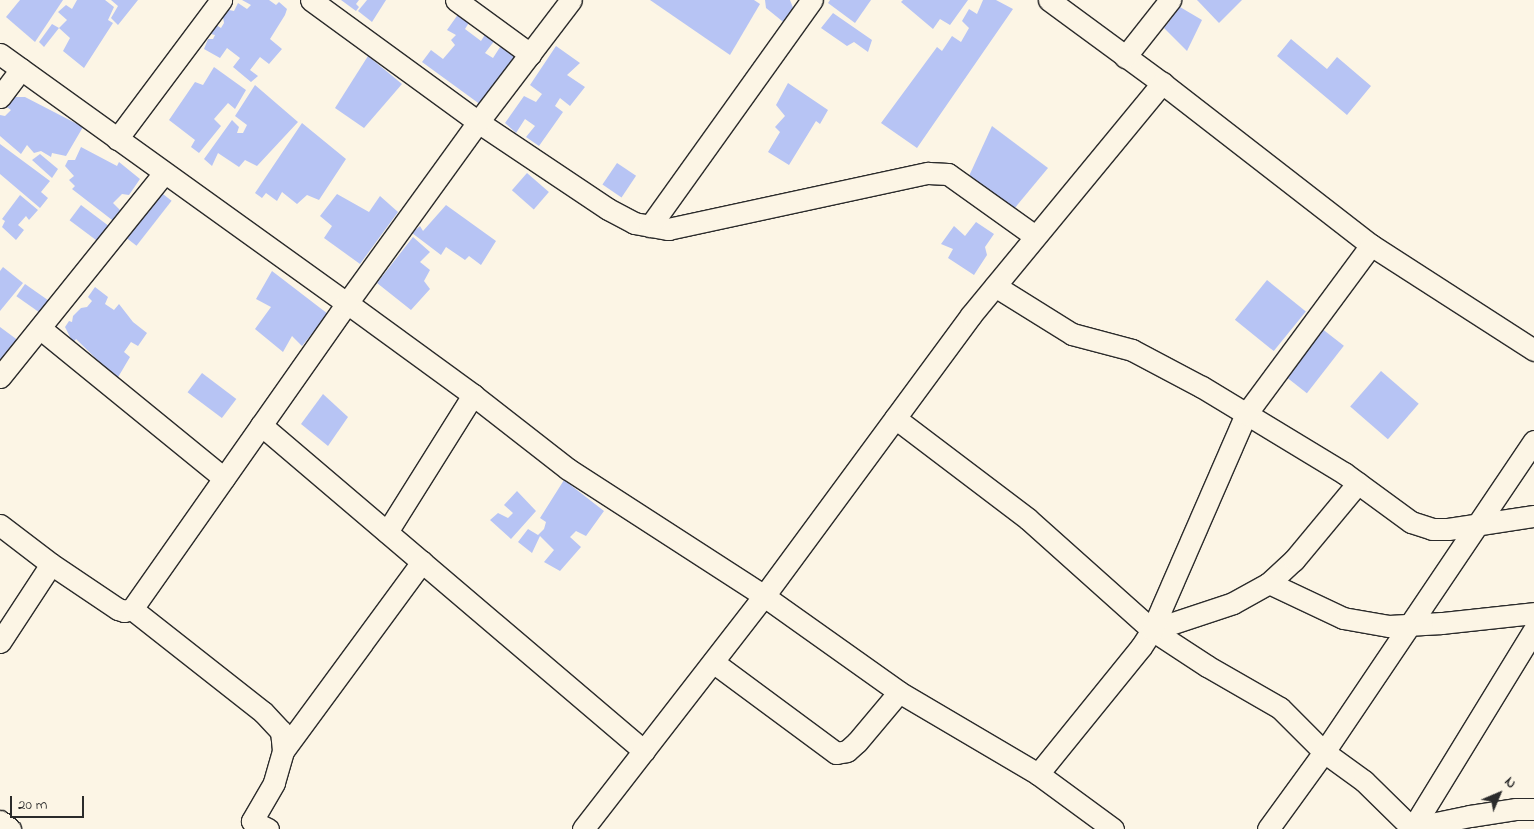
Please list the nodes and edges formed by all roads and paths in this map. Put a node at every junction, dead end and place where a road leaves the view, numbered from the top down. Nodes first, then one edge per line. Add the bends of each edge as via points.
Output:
1 (220, 0) edge
2 (311, 0) edge
3 (456, 0) edge
4 (571, 0) edge
5 (812, 0) edge
6 (1049, 0) edge
7 (1170, 0) edge
8 (0, 54) edge
9 (530, 54) junction
10 (1126, 57) junction
11 (21, 69) junction
12 (1162, 83) junction
13 (0, 97) edge
14 (478, 122) junction
15 (117, 139) junction
16 (164, 173) junction
17 (650, 226) junction
18 (1035, 236) junction
19 (1371, 245) junction
20 (995, 286) junction
21 (347, 303) junction
22 (41, 329) junction
23 (1534, 350) edge
24 (0, 377) edge
25 (473, 395) junction
26 (1246, 414) junction
27 (895, 418) junction
28 (261, 425) junction
29 (1534, 441) edge
30 (224, 478) junction
31 (1358, 483) junction
32 (1534, 516) edge
33 (1478, 524) junction
34 (0, 525) edge
35 (387, 532) junction
36 (422, 562) junction
37 (51, 564) junction
38 (1269, 583) junction
39 (764, 596) junction
40 (132, 609) junction
41 (1534, 613) edge
42 (1410, 624) junction
43 (1152, 630) junction
44 (1534, 630) edge
45 (0, 642) edge
46 (713, 662) junction
47 (899, 692) junction
48 (283, 751) junction
49 (644, 751) junction
50 (1324, 752) junction
51 (1038, 774) junction
52 (1534, 809) edge
53 (0, 821) edge
54 (255, 826) edge
55 (1412, 828) edge
56 (10, 829) edge
57 (583, 829) edge
58 (1113, 829) edge
59 (1268, 829) edge

1 - 15 street
2 - 14 street
3 - 9 street
4 - 9 street
5 - 17 street
6 - 10 street
7 - 10 street
8 - 11 street
9 - 14 street
10 - 12 street
11 - 13 street
11 - 15 street
12 - 18 street
12 - 19 street
14 - 17 street via 608,209 634,223
14 - 21 street
15 - 16 street
16 - 21 street
16 - 22 street
17 - 18 street via 668,229 928,173 948,174
18 - 20 street
19 - 23 street
19 - 26 street
20 - 26 street via 1072,334 1132,350
20 - 27 street
21 - 25 street
21 - 28 street
22 - 24 street
22 - 30 street
25 - 35 street
25 - 39 street via 568,469
26 - 31 street
26 - 43 street
27 - 39 street
27 - 43 street via 1028,519
28 - 30 street
28 - 35 street
29 - 33 street
30 - 40 street
31 - 33 street via 1411,522 1432,529
31 - 38 street via 1294,560
32 - 33 street
33 - 42 street
34 - 37 street
35 - 36 street
36 - 48 street
36 - 49 street
37 - 40 street via 118,609
37 - 45 street
38 - 42 street via 1343,618 1389,626
38 - 43 street via 1233,604
39 - 46 street
39 - 47 street
40 - 48 street via 263,712 281,731
41 - 42 street
42 - 50 street
43 - 50 street via 1280,708
43 - 51 street
44 - 55 street
46 - 47 street via 836,753 847,751 857,742
46 - 49 street
47 - 51 street
48 - 54 street
49 - 57 street
50 - 55 street via 1364,781
50 - 59 street
51 - 58 street
52 - 55 street via 1470,816
53 - 56 street

